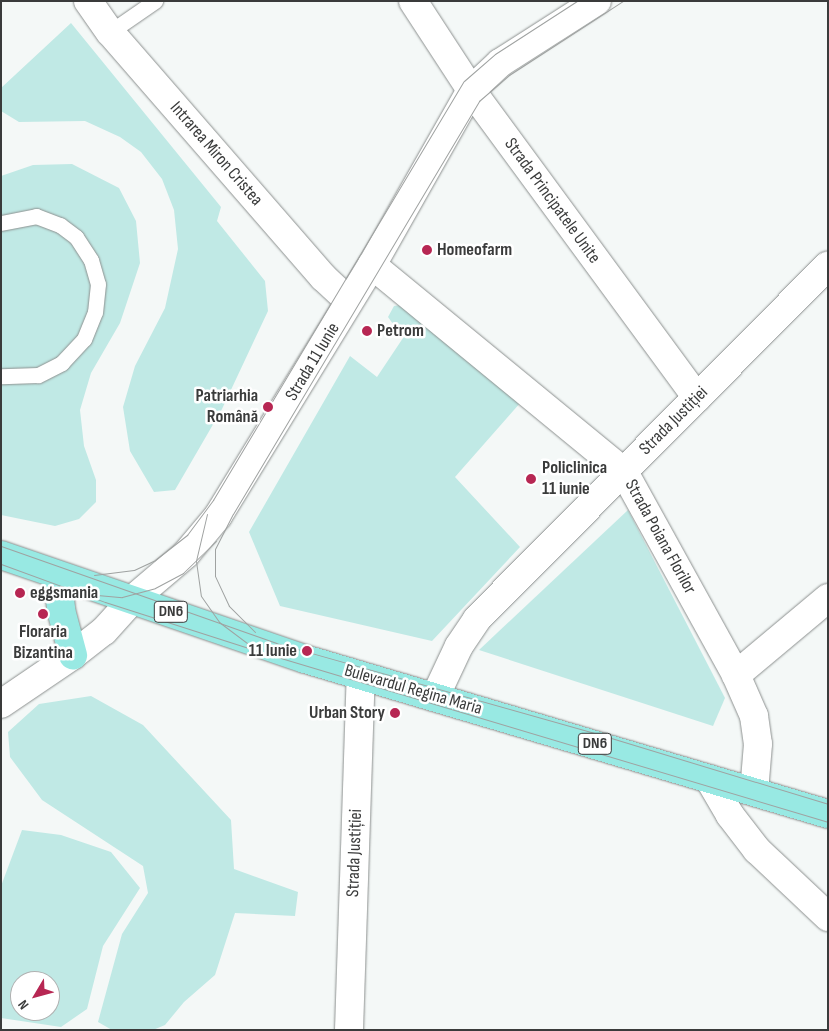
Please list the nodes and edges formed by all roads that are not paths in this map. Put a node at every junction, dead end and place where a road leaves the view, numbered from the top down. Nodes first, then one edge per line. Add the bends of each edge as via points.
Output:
1 (88, 1) edge
2 (155, 1) edge
3 (413, 1) edge
4 (597, 1) edge
5 (110, 32) junction
6 (471, 90) junction
7 (1, 223) edge
8 (372, 265) junction
9 (828, 266) edge
10 (349, 301) junction
11 (1, 376) edge
12 (697, 398) junction
13 (624, 472) junction
14 (1, 555) edge
15 (57, 575) junction
16 (828, 598) edge
17 (132, 600) junction
18 (73, 655) junction
19 (736, 675) junction
20 (361, 676) junction
21 (434, 697) junction
22 (1, 704) edge
23 (709, 779) junction
24 (754, 792) junction
25 (828, 814) edge
26 (828, 917) edge
27 (349, 1030) edge

1 - 5 street, Intrarea Miron Cristea
2 - 5 lane
3 - 6 street, Strada Principatele Unite
4 - 6 street, Strada 11 Iunie via 500,63
5 - 10 street, Intrarea Miron Cristea via 323,277
6 - 8 street, Strada 11 Iunie
6 - 12 street, Strada Principatele Unite
7 - 11 lane via 36,216 60,225 76,237 92,260 98,284 94,312 84,339 62,363 38,375
8 - 10 street, Strada 11 Iunie
8 - 13 street, Strada Poiana Florilor
9 - 12 street, Strada Justiției
10 - 17 street, Strada 11 Iunie via 218,516 186,554
12 - 13 street, Strada Justiției
13 - 19 street, Strada Poiana Florilor
13 - 21 street, Strada Justiției via 477,619 458,646
14 - 15 main road, Bulevardul Regina Maria / DN6
15 - 17 main road, Bulevardul Regina Maria / DN6
15 - 18 main road via 61,610
16 - 19 street
17 - 18 street, Strada 11 Iunie via 104,631
17 - 20 main road, Bulevardul Regina Maria / DN6
18 - 22 street, Strada 11 Iunie
19 - 24 street, Strada Poiana Florilor via 754,716 758,744
20 - 21 main road, Bulevardul Regina Maria / DN6
20 - 27 street, Strada Justiției
21 - 23 main road, Bulevardul Regina Maria / DN6
23 - 24 main road, Bulevardul Regina Maria / DN6
23 - 26 street via 730,815 758,850
24 - 25 main road, Bulevardul Regina Maria / DN6

